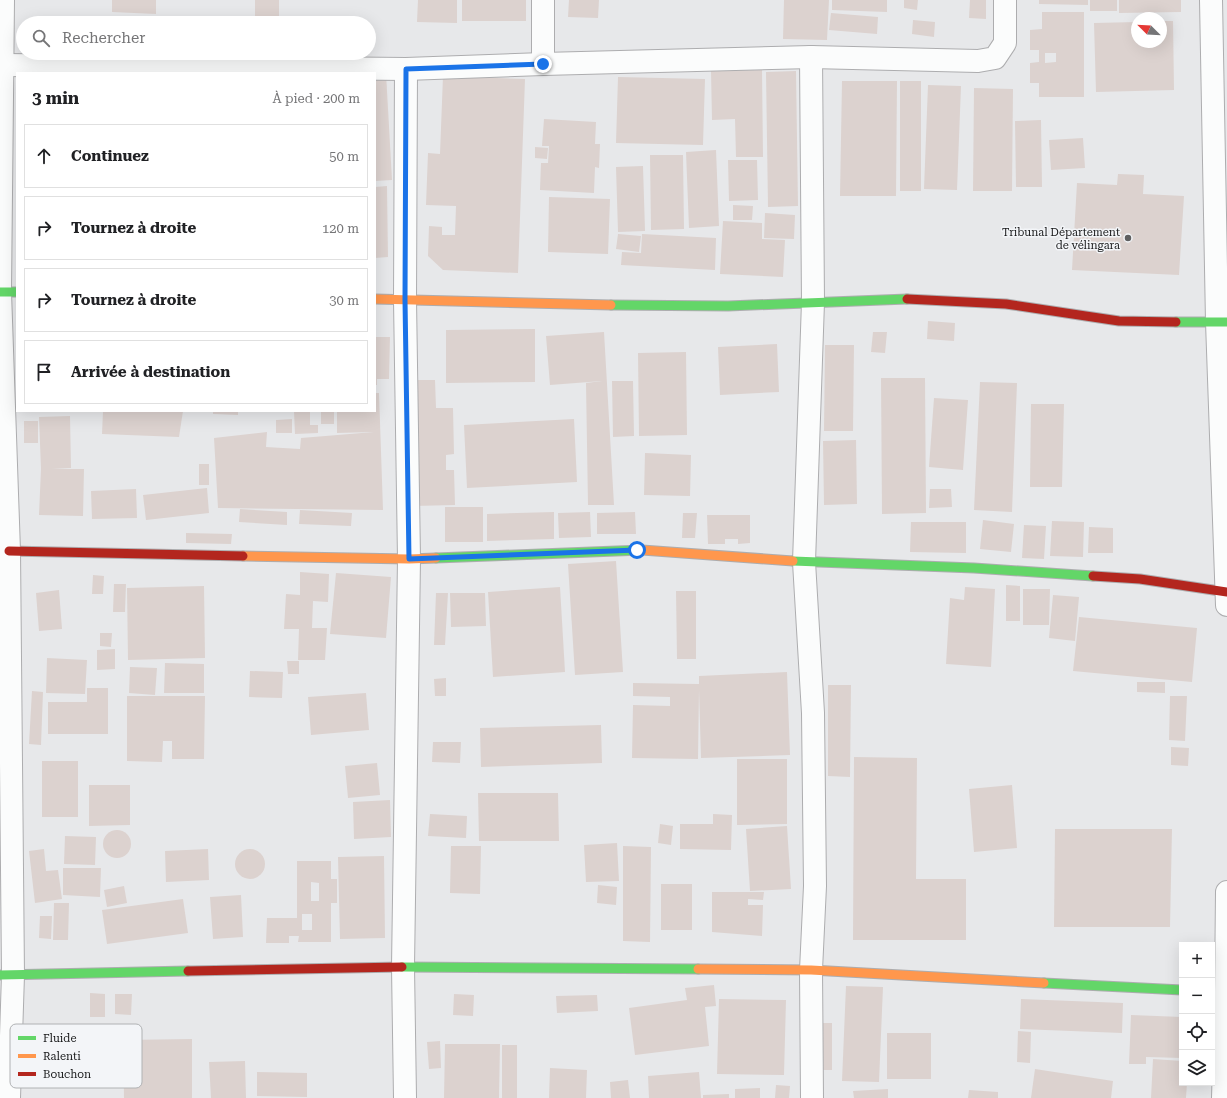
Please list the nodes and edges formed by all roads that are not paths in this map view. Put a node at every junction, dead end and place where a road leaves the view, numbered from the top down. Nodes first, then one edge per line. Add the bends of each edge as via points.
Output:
1 (3, 0) edge
2 (543, 0) edge
3 (1005, 0) edge
4 (1211, 0) edge
5 (811, 57) junction
6 (543, 64) junction
7 (3, 65) junction
8 (406, 69) junction
9 (0, 292) edge
10 (16, 292) edge
11 (376, 299) edge
12 (405, 300) junction
13 (813, 302) junction
14 (1222, 322) edge
15 (9, 551) junction
16 (409, 559) junction
17 (804, 562) junction
18 (1227, 592) edge
19 (1227, 605) edge
20 (1227, 892) edge
21 (403, 967) junction
22 (811, 970) junction
23 (6, 975) edge
24 (1179, 990) edge
25 (1222, 992) edge
26 (9, 1098) edge
27 (405, 1098) edge
28 (812, 1098) edge
29 (1223, 1098) edge

1 - 7 street
2 - 6 street
3 - 5 street via 1005,43 995,58 978,61
4 - 14 street
5 - 6 street
5 - 13 street
6 - 8 street
7 - 8 street
7 - 9 street
8 - 12 street
9 - 10 main road
9 - 15 street
11 - 12 main road
12 - 13 main road via 641,306 728,306
12 - 16 street
13 - 14 main road via 904,299 1006,304 1119,321
13 - 17 street
14 - 18 street
15 - 16 main road
15 - 23 street
16 - 17 main road via 637,550
16 - 21 street
17 - 18 main road via 974,568 1140,579
17 - 22 street via 813,713 815,886
18 - 19 street
20 - 25 street
21 - 22 main road
21 - 23 main road
21 - 27 street
22 - 24 main road
22 - 28 street
23 - 26 street
25 - 29 street

